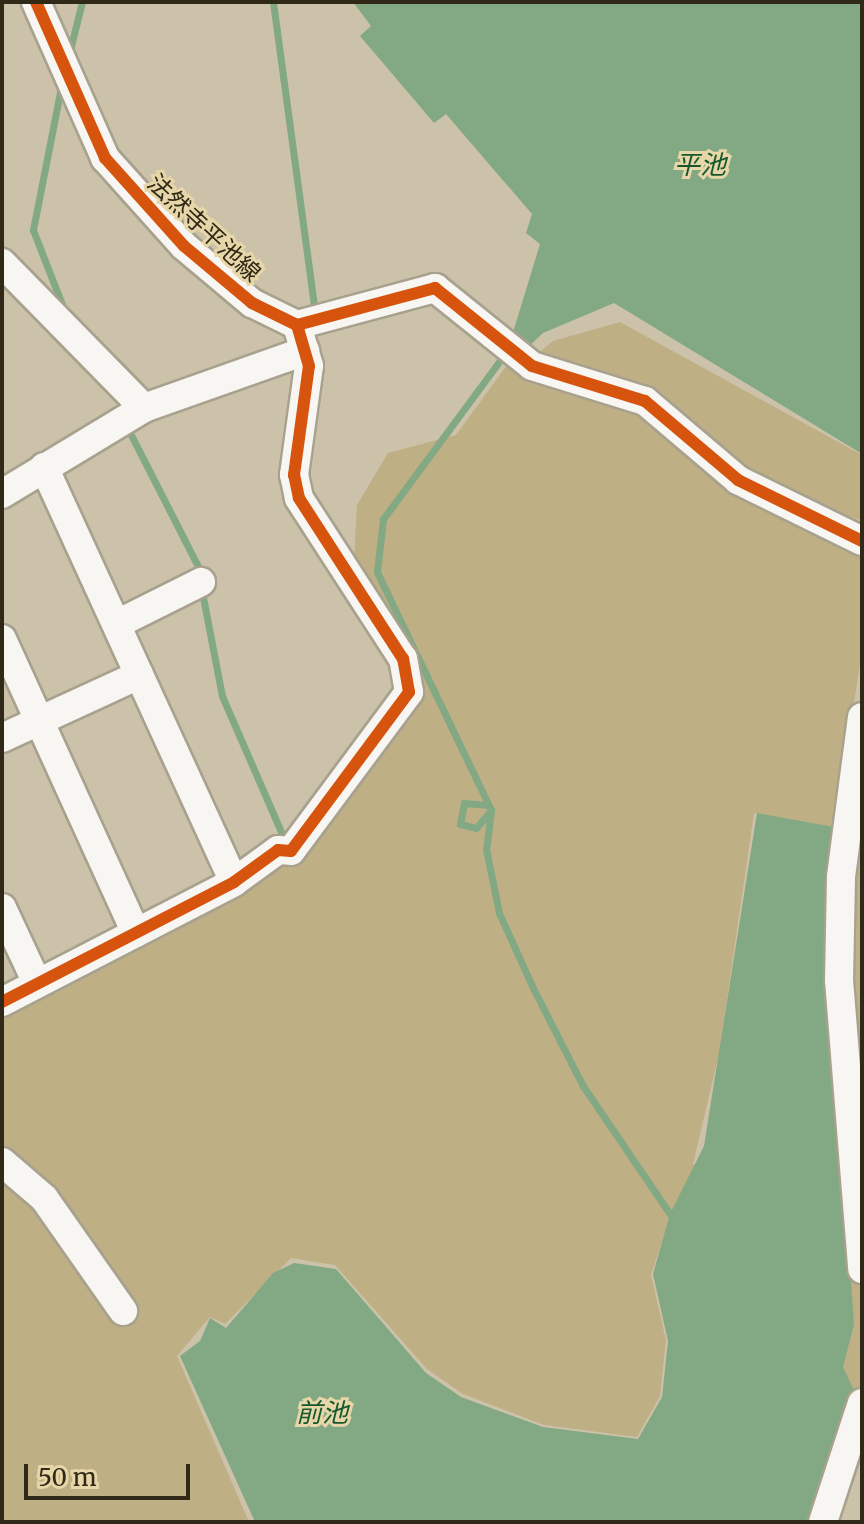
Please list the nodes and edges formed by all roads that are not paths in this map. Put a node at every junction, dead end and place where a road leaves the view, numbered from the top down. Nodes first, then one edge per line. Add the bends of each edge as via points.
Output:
1 (36, 2) edge
2 (2, 263) edge
3 (301, 338) junction
4 (144, 408) junction
5 (44, 467) junction
6 (2, 494) edge
7 (862, 541) edge
8 (201, 582) dead end
9 (117, 624) junction
10 (2, 639) edge
11 (139, 675) junction
12 (862, 717) edge
13 (39, 721) junction
14 (2, 738) edge
15 (234, 882) junction
16 (2, 908) edge
17 (136, 933) junction
18 (37, 983) junction
19 (2, 1002) edge
20 (2, 1162) edge
21 (862, 1269) edge
22 (123, 1311) dead end
23 (862, 1403) edge
24 (823, 1522) edge

1 - 3 street, 法然寺平池線 via 92,134 131,191 242,296
2 - 4 street
3 - 4 street
3 - 7 street via 435,288 524,361 645,401 738,480
3 - 15 street via 294,475 299,498 403,659 409,692 378,725 307,836
4 - 5 street
5 - 6 street
5 - 9 street
8 - 9 street
9 - 11 street
10 - 13 street
11 - 13 street
11 - 15 street
12 - 21 street via 841,877 839,980
13 - 14 street
13 - 17 street
15 - 17 street
16 - 18 street
17 - 18 street
18 - 19 street
20 - 22 street via 44,1198
23 - 24 street

